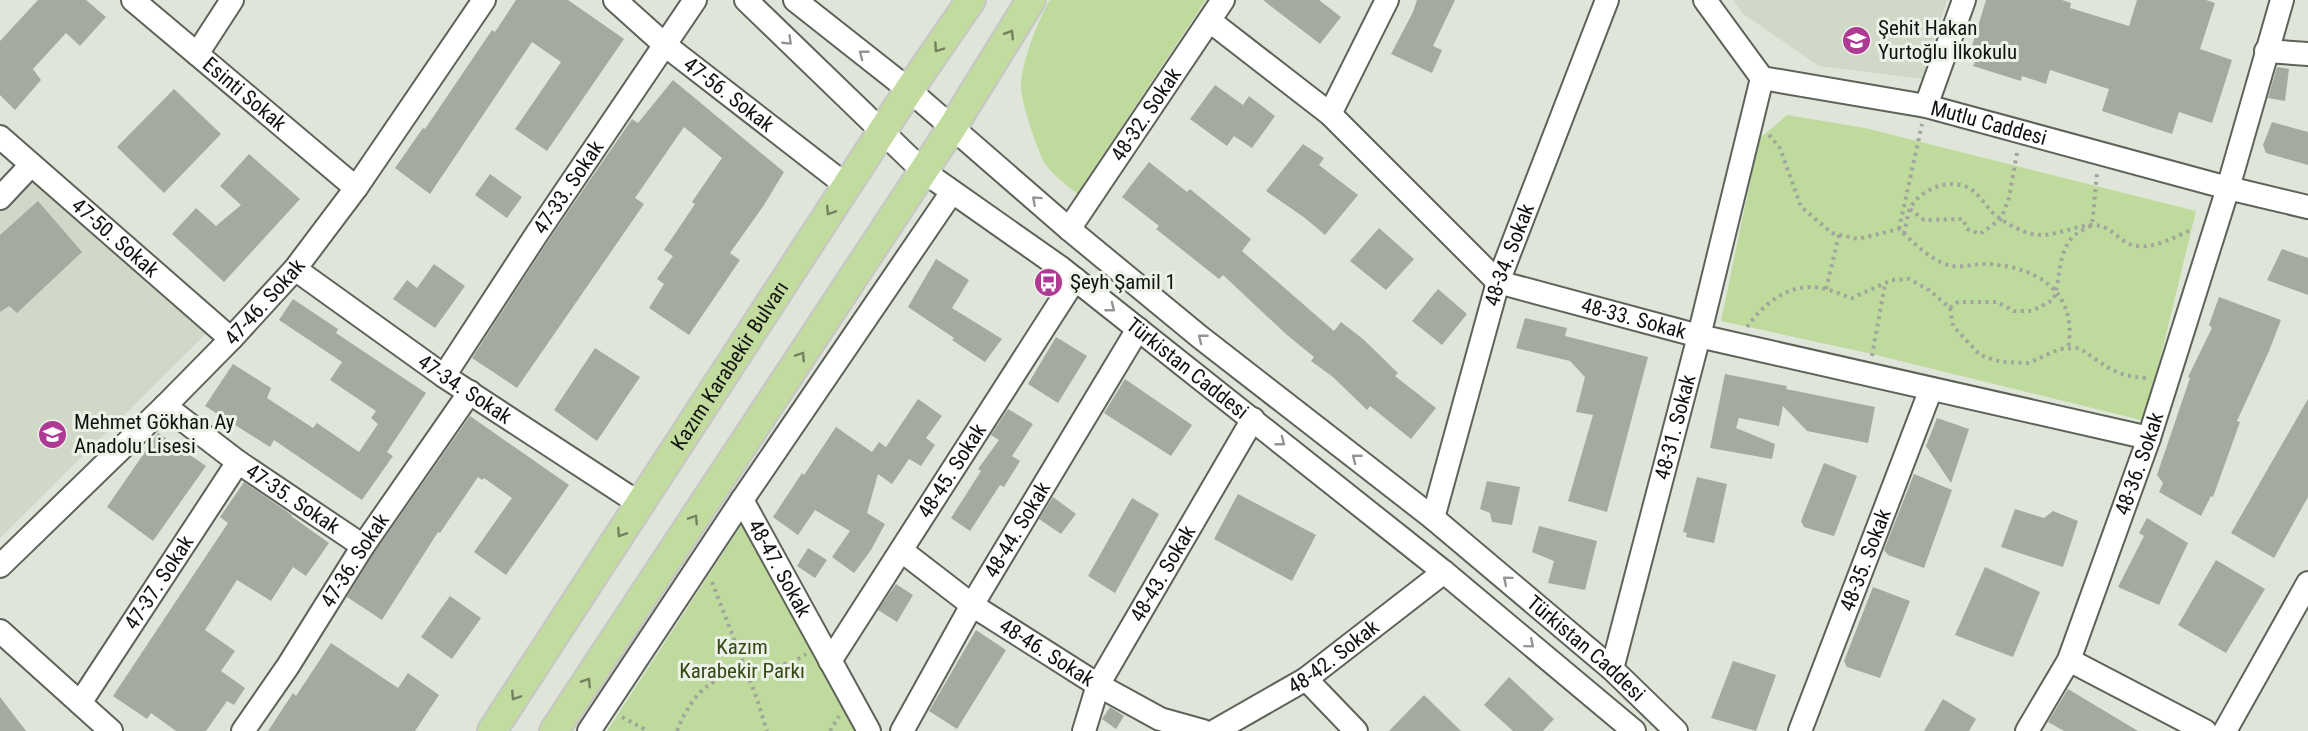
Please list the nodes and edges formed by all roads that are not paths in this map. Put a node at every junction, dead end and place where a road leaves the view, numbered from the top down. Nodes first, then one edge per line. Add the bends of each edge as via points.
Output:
1 (133, 0) edge
2 (232, 0) edge
3 (484, 0) edge
4 (615, 0) edge
5 (695, 0) edge
6 (746, 0) edge
7 (795, 0) edge
8 (971, 0) edge
9 (1031, 0) edge
10 (1223, 0) edge
11 (1387, 0) edge
12 (1608, 0) edge
13 (1705, 0) edge
14 (1964, 0) edge
15 (2282, 0) edge
16 (1210, 21) junction
17 (665, 45) junction
18 (2266, 51) junction
19 (197, 54) junction
20 (2308, 54) edge
21 (1762, 78) junction
22 (909, 90) junction
23 (1926, 106) junction
24 (1330, 114) junction
25 (953, 126) junction
26 (883, 131) junction
27 (0, 137) edge
28 (31, 165) junction
29 (923, 171) junction
30 (847, 186) junction
31 (356, 188) junction
32 (2228, 188) junction
33 (952, 192) junction
34 (0, 198) edge
35 (2308, 207) edge
36 (1069, 229) junction
37 (295, 269) junction
38 (1076, 279) junction
39 (1498, 282) junction
40 (1138, 329) junction
41 (1699, 336) junction
42 (231, 339) junction
43 (444, 376) junction
44 (1931, 389) junction
45 (470, 392) junction
46 (165, 406) junction
47 (1253, 419) junction
48 (2150, 438) junction
49 (238, 462) junction
50 (742, 500) junction
51 (640, 504) junction
52 (1433, 518) junction
53 (363, 546) junction
54 (902, 551) junction
55 (0, 566) edge
56 (1444, 572) junction
57 (2308, 583) edge
58 (972, 605) junction
59 (0, 631) edge
60 (826, 652) junction
61 (2068, 660) junction
62 (1612, 669) junction
63 (1306, 679) junction
64 (1098, 685) junction
65 (80, 703) junction
66 (111, 731) edge
67 (243, 731) edge
68 (492, 731) edge
69 (554, 731) edge
70 (589, 731) edge
71 (869, 731) edge
72 (902, 731) edge
73 (1084, 731) edge
74 (1203, 731) edge
75 (1215, 731) edge
76 (1356, 731) edge
77 (1634, 731) edge
78 (1676, 731) edge
79 (1800, 731) edge
80 (2027, 731) edge
81 (2205, 731) edge
82 (2225, 731) edge

1 - 19 street, Esinti Sokak
2 - 19 street
3 - 31 street, 47-46. Sokak
4 - 17 street, 47-56. Sokak
5 - 17 street, 47-33. Sokak
6 -> 26 street, Türkistan Caddesi
22 -> 7 street, Türkistan Caddesi
8 -> 22 main road, Kazım Karabekir Bulvarı
25 -> 9 main road
10 - 16 street, 48-32. Sokak
11 - 24 street
12 - 39 street, 48-34. Sokak
13 - 21 street
14 - 23 street
15 - 18 street, 48-36. Sokak
16 - 24 street, 48-33. Sokak
16 - 36 street, 48-32. Sokak
17 - 30 street, 47-56. Sokak
17 - 43 street, 47-33. Sokak
18 - 20 street
18 - 32 street, 48-36. Sokak
19 - 31 street, Esinti Sokak
21 - 23 street, Mutlu Caddesi
21 - 41 street, 48-31. Sokak
22 - 25 street, Türkistan Caddesi
22 - 26 main road, Kazım Karabekir Bulvarı
23 - 32 street, Mutlu Caddesi
24 - 39 street, 48-33. Sokak
25 - 29 main road
36 -> 25 street, Türkistan Caddesi
26 - 29 street, Türkistan Caddesi
26 - 30 main road, Kazım Karabekir Bulvarı
27 - 28 street, 47-50. Sokak
28 - 34 street
28 - 42 street, 47-50. Sokak
29 - 33 street, Türkistan Caddesi
69 -> 29 main road
30 -> 51 main road, Kazım Karabekir Bulvarı
31 - 37 street, 47-46. Sokak
32 - 35 street, Mutlu Caddesi
32 - 48 street, 48-36. Sokak
33 - 38 street, Türkistan Caddesi
33 - 50 street
52 -> 36 street, Türkistan Caddesi via 1200,337
37 - 42 street, 47-46. Sokak
37 - 43 street, 47-34. Sokak
38 -> 40 street, Türkistan Caddesi
38 - 54 street, 48-45. Sokak
39 - 41 street, 48-33. Sokak
39 - 52 street, 48-34. Sokak
40 - 47 street, Türkistan Caddesi
40 - 58 street, 48-44. Sokak
41 - 44 street, 48-33. Sokak
41 - 62 street, 48-31. Sokak
42 - 46 street, 47-46. Sokak
43 - 45 street, 47-34. Sokak
44 - 48 street, 48-33. Sokak
44 - 79 street, 48-35. Sokak
45 - 51 street, 47-34. Sokak
45 - 53 street, 47-36. Sokak
46 - 49 street, 47-35. Sokak
46 - 55 street, 47-46. Sokak
47 -> 56 street, Türkistan Caddesi
47 - 64 street, 48-43. Sokak
48 - 61 street, 48-36. Sokak
49 - 53 street, 47-35. Sokak
49 - 65 street, 47-37. Sokak
50 - 60 street, 48-47. Sokak
50 - 70 street
51 -> 68 main road, Kazım Karabekir Bulvarı
62 -> 52 street, Türkistan Caddesi
53 - 67 street, 47-36. Sokak
54 - 58 street, 48-46. Sokak
54 - 60 street, 48-45. Sokak
56 - 63 street, 48-42. Sokak
56 -> 77 street, Türkistan Caddesi
57 - 82 street
58 - 64 street, 48-46. Sokak
58 - 72 street, 48-44. Sokak
59 - 65 street
60 - 71 street, 48-47. Sokak
61 - 80 street, 48-36. Sokak
61 - 81 street
62 - 78 street, Türkistan Caddesi
63 - 75 street, 48-42. Sokak
63 - 76 street
64 - 73 street, 48-43. Sokak
64 - 74 street, 48-46. Sokak via 1161,719
65 - 66 street

